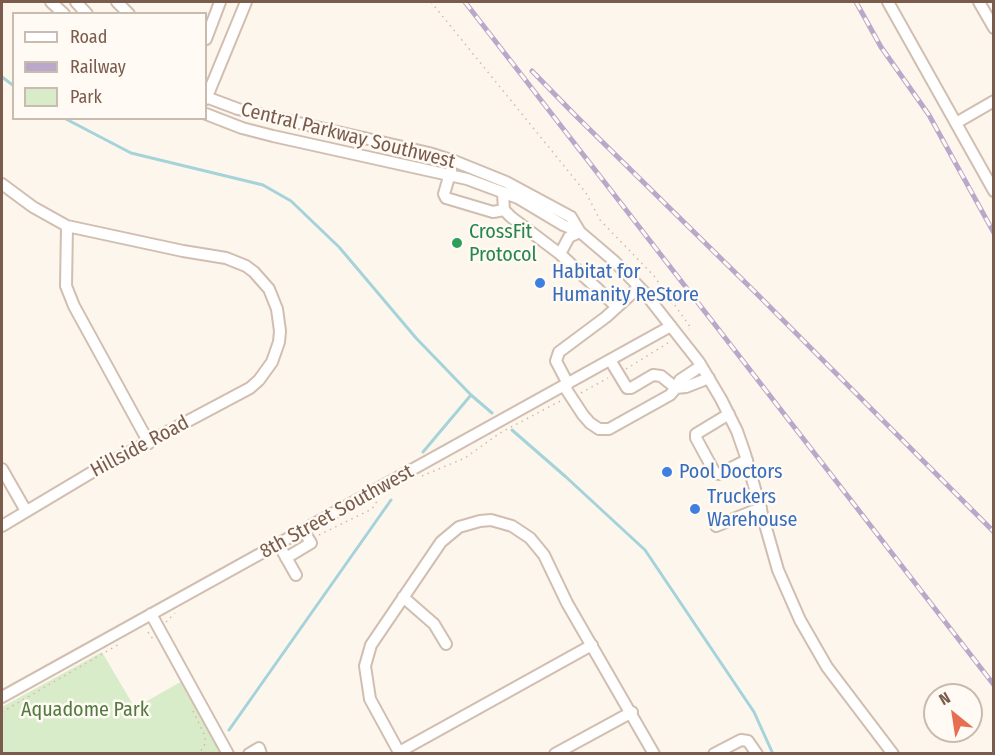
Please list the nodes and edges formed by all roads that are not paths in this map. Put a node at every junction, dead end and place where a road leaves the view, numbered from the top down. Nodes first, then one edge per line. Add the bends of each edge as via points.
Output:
1 (220, 2) edge
2 (246, 2) edge
3 (888, 2) edge
4 (979, 2) edge
5 (993, 28) edge
6 (207, 36) edge
7 (207, 64) edge
8 (217, 69) junction
9 (207, 95) edge
10 (207, 98) edge
11 (993, 101) edge
12 (207, 114) edge
13 (956, 123) junction
14 (454, 161) junction
15 (449, 175) junction
16 (2, 184) edge
17 (993, 191) edge
18 (503, 193) junction
19 (504, 210) junction
20 (67, 226) junction
21 (580, 232) junction
22 (560, 254) junction
23 (639, 287) junction
24 (617, 307) junction
25 (671, 326) junction
26 (610, 360) junction
27 (701, 366) junction
28 (709, 378) junction
29 (566, 385) junction
30 (676, 388) junction
31 (729, 414) junction
32 (149, 443) junction
33 (747, 460) junction
34 (2, 469) edge
35 (761, 508) junction
36 (26, 511) junction
37 (2, 526) edge
38 (716, 526) dead end
39 (306, 535) junction
40 (278, 544) junction
41 (286, 558) junction
42 (296, 575) dead end
43 (403, 597) junction
44 (152, 614) junction
45 (446, 644) dead end
46 (592, 645) junction
47 (2, 697) edge
48 (632, 712) junction
49 (228, 753) edge
50 (249, 753) edge
51 (261, 753) edge
52 (399, 753) edge
53 (555, 753) edge
54 (654, 753) edge
55 (714, 753) edge
56 (757, 753) edge
57 (893, 753) edge

1 - 6 street
2 - 8 street
3 - 13 street
4 - 5 street
7 - 8 street
8 - 9 street
10 - 14 street, Central Parkway Southwest
11 - 13 street
12 - 15 street, Central Parkway Southwest via 273,136
13 - 17 street
14 - 15 street
14 - 21 street, Central Parkway Southwest via 564,212
15 - 18 street, Central Parkway Southwest
15 - 19 street via 446,198 493,212
16 - 20 street
18 - 19 street
18 - 21 street, Central Parkway Southwest
19 - 22 street
20 - 32 street via 66,286
20 - 32 street, Hillside Road via 226,258 246,266 262,280 277,309 279,342 272,362 259,380
21 - 22 street via 569,237
21 - 23 street, Central Parkway Southwest
22 - 24 street
23 - 24 street
23 - 25 street, Central Parkway Southwest
24 - 29 street via 559,352 556,361
25 - 26 street, 8th Street Southwest
25 - 27 street, Central Parkway Southwest
26 - 29 street, 8th Street Southwest
26 - 30 street via 627,388 653,375 661,376
27 - 28 street, Central Parkway Southwest
27 - 30 street via 680,380
28 - 30 street
28 - 31 street, Central Parkway Southwest
29 - 30 street via 590,423 599,429 609,429
29 - 39 street, 8th Street Southwest
31 - 33 street, Central Parkway Southwest
31 - 33 street via 696,434 696,438 719,474
32 - 36 street, Hillside Road
33 - 35 street, Central Parkway Southwest
34 - 36 street
35 - 38 street
35 - 57 street, Central Parkway Southwest via 778,570 805,630 827,667
36 - 37 street, Hillside Road
39 - 40 street, 8th Street Southwest
39 - 41 street via 311,543
40 - 41 street
40 - 44 street, 8th Street Southwest
41 - 42 street
43 - 45 street via 434,624
43 - 46 street via 441,542 459,527 491,520 512,526 530,538 544,555
43 - 52 street via 371,645 365,666 370,699
44 - 47 street, 8th Street Southwest
44 - 49 street
46 - 48 street
46 - 52 street
48 - 53 street
48 - 54 street
50 - 51 street via 259,748
55 - 56 street via 741,740 748,741

